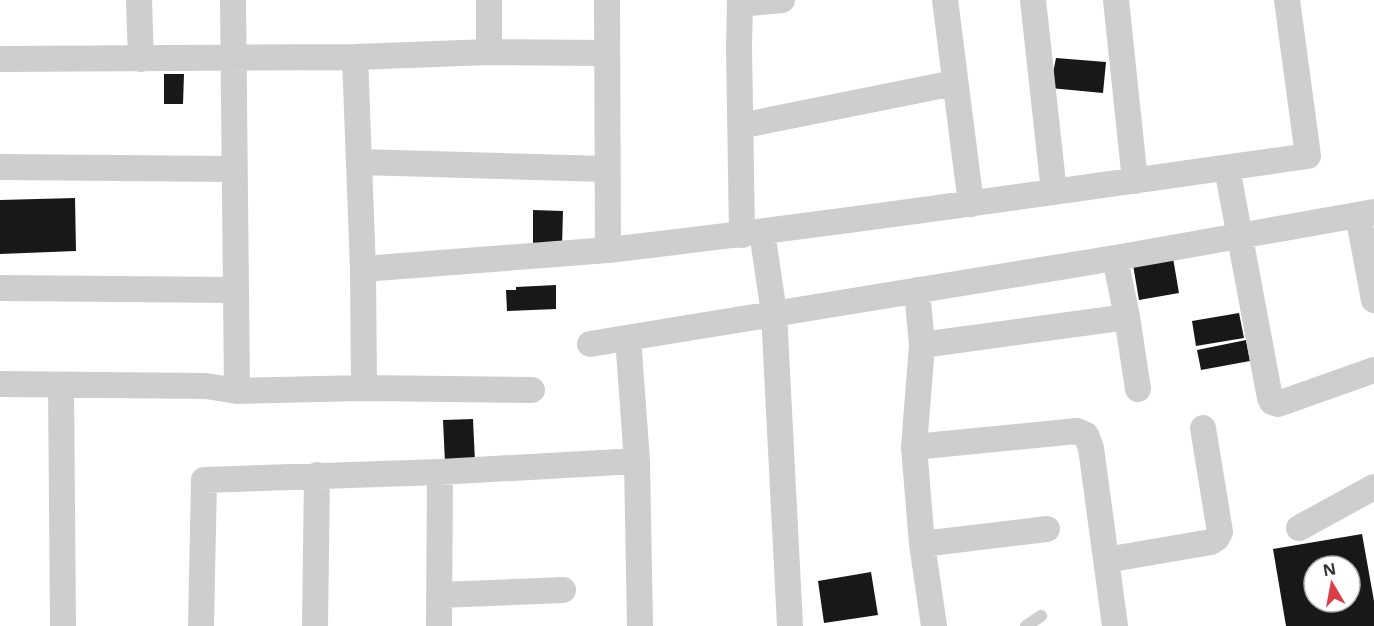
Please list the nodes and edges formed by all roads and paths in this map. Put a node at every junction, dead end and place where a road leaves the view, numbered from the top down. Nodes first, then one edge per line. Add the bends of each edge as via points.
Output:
1 (139, 0) edge
2 (233, 0) edge
3 (489, 0) edge
4 (607, 0) edge
5 (782, 0) edge
6 (945, 0) edge
7 (1034, 0) edge
8 (1116, 0) edge
9 (1287, 0) edge
10 (740, 2) edge
11 (489, 52) junction
12 (607, 53) junction
13 (355, 57) junction
14 (234, 58) junction
15 (0, 59) edge
16 (141, 59) junction
17 (954, 83) junction
18 (740, 126) junction
19 (359, 162) junction
20 (0, 167) edge
21 (1227, 168) junction
22 (607, 169) junction
23 (234, 170) junction
24 (1135, 181) junction
25 (1054, 192) junction
26 (971, 204) junction
27 (1366, 213) edge
28 (752, 233) junction
29 (1241, 237) junction
30 (608, 250) junction
31 (1115, 258) junction
32 (363, 269) junction
33 (0, 288) edge
34 (235, 290) junction
35 (917, 290) junction
36 (1374, 300) edge
37 (774, 314) junction
38 (1127, 317) junction
39 (628, 338) junction
40 (590, 344) dead end
41 (922, 345) junction
42 (1374, 370) edge
43 (0, 384) edge
44 (61, 385) junction
45 (364, 388) junction
46 (1138, 389) dead end
47 (532, 390) dead end
48 (237, 391) junction
49 (1203, 428) dead end
50 (914, 447) junction
51 (638, 461) junction
52 (440, 472) junction
53 (317, 475) junction
54 (1374, 487) edge
55 (1299, 528) dead end
56 (1047, 529) dead end
57 (922, 544) junction
58 (1106, 560) junction
59 (563, 590) dead end
60 (439, 595) junction
61 (1041, 616) dead end
62 (63, 626) edge
63 (201, 626) edge
64 (315, 626) edge
65 (439, 626) edge
66 (640, 626) edge
67 (790, 626) edge
68 (934, 626) edge
69 (1026, 626) edge
70 (1115, 626) edge

1 - 16 street
2 - 14 street
3 - 11 street
4 - 12 street
5 - 10 street
6 - 17 street
7 - 25 street
8 - 24 street
9 - 21 street via 1308,156
10 - 18 street
11 - 12 street
11 - 13 street
12 - 22 street
13 - 14 street
13 - 19 street
14 - 16 street
14 - 23 street
15 - 16 street
17 - 18 street
17 - 26 street
18 - 28 street
19 - 22 street
19 - 32 street
20 - 23 street
21 - 24 street
21 - 29 street
22 - 30 street
23 - 34 street
24 - 25 street
25 - 26 street
26 - 28 street
27 - 29 street
27 - 36 street
28 - 30 street
28 - 37 street
29 - 31 street
29 - 42 street via 1272,402 1278,404
30 - 32 street
31 - 35 street
31 - 38 street
32 - 45 street
33 - 34 street
34 - 48 street
35 - 37 street
35 - 41 street
37 - 39 street
37 - 67 street
38 - 41 street
38 - 46 street
39 - 40 street
39 - 51 street
41 - 50 street
43 - 44 street
44 - 48 street via 206,386
44 - 62 street
45 - 47 street
45 - 48 street
49 - 58 street via 1220,532 1217,538
50 - 57 street
50 - 58 street via 1077,431 1086,435
51 - 52 street
51 - 66 street
52 - 53 street
52 - 60 street
53 - 63 street via 204,480
53 - 64 street
54 - 55 street
56 - 57 street
57 - 68 street
58 - 70 street
59 - 60 street
60 - 65 street
61 - 69 lane

